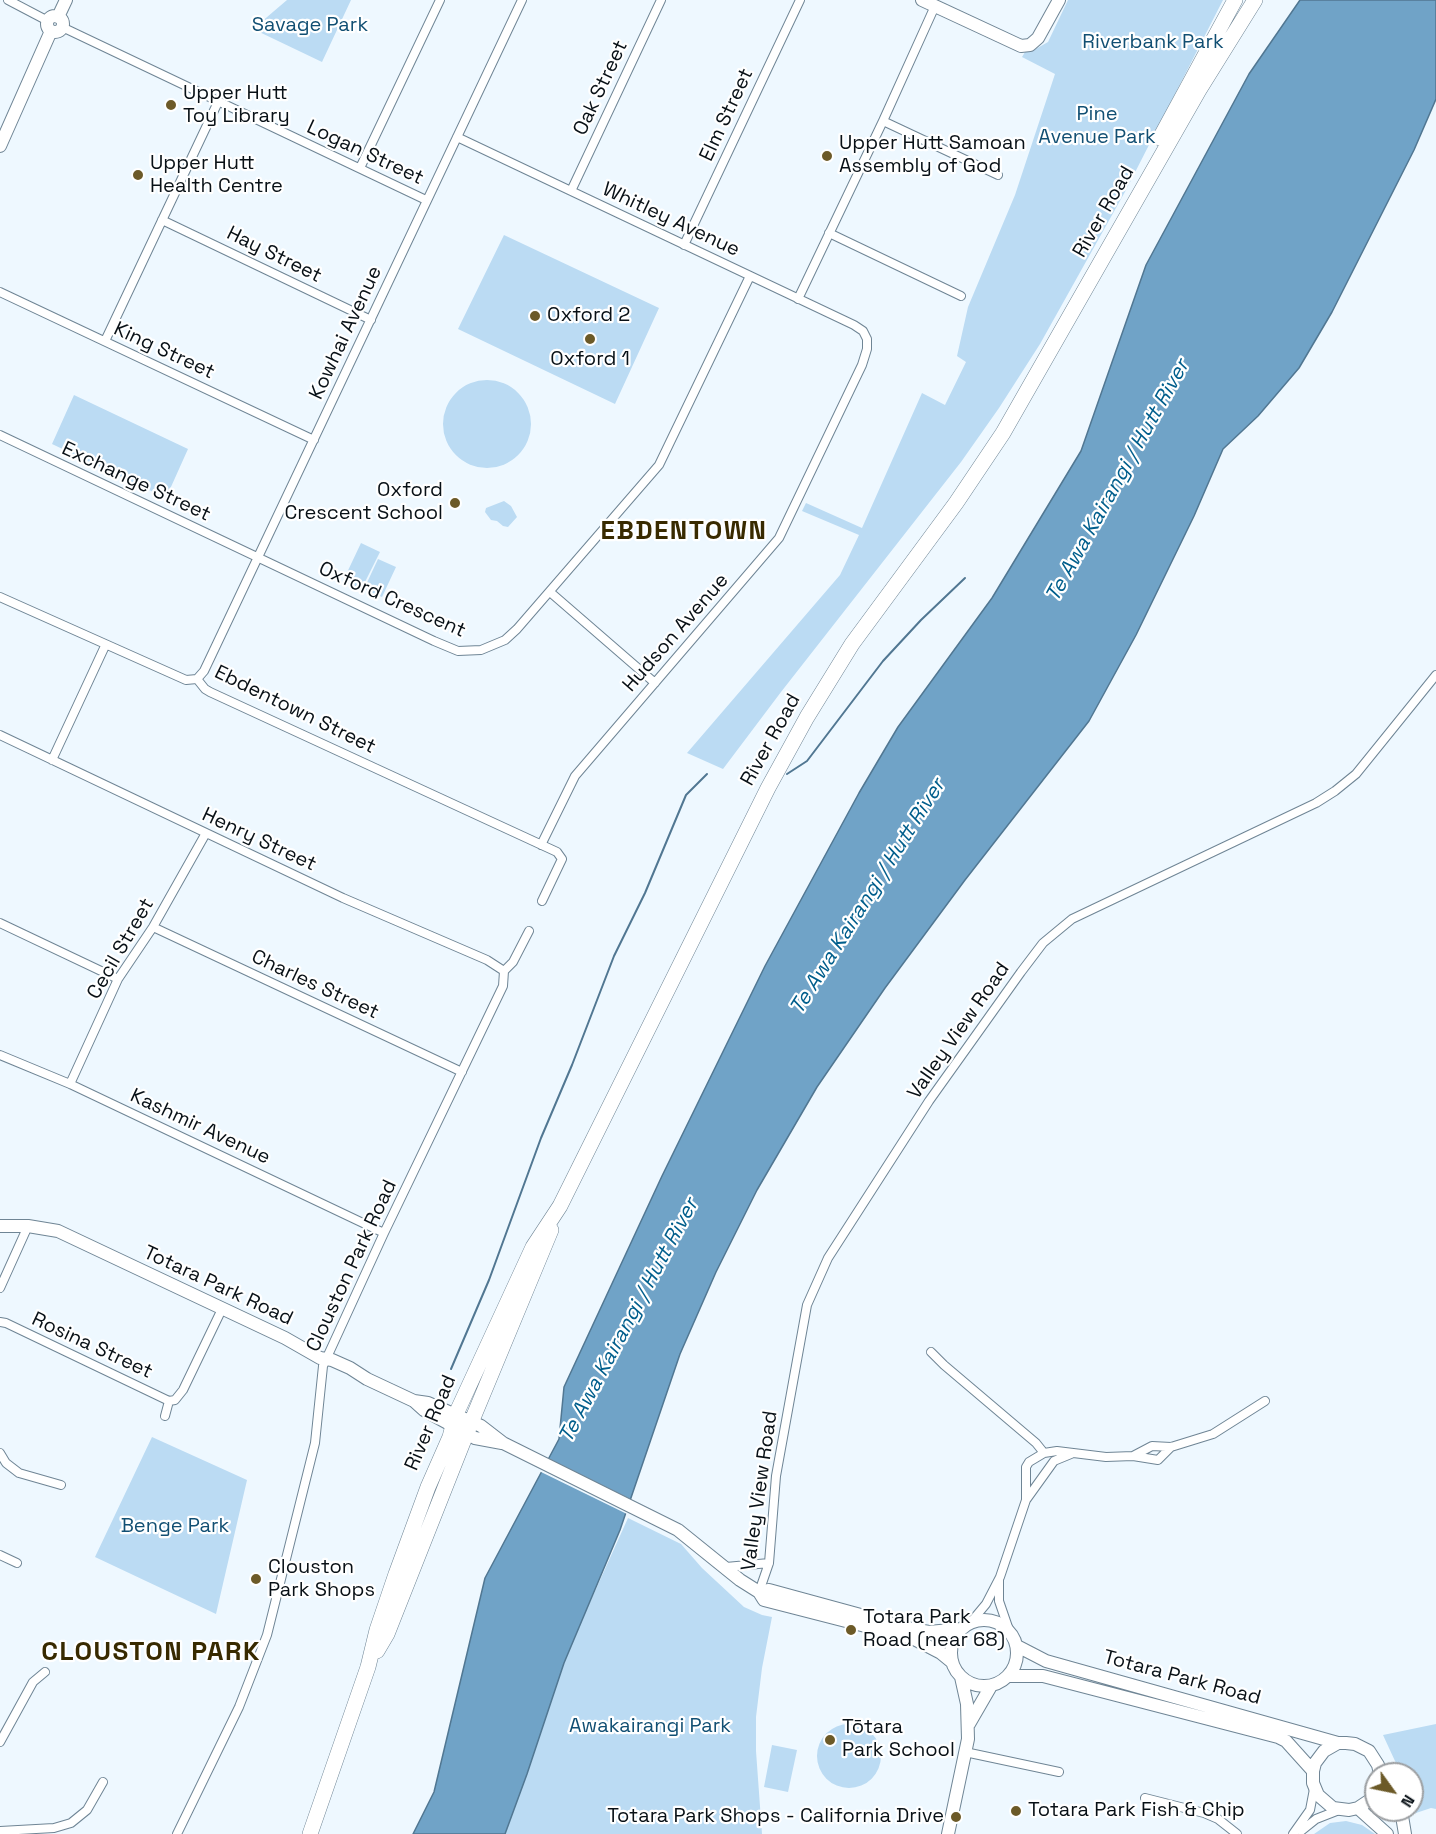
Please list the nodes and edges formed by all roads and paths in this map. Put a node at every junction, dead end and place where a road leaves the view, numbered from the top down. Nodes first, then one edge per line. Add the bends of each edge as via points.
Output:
1 (8, 0) edge
2 (66, 0) edge
3 (440, 0) edge
4 (522, 0) edge
5 (661, 0) edge
6 (800, 0) edge
7 (922, 0) edge
8 (1059, 0) edge
9 (1235, 0) edge
10 (1246, 0) edge
11 (1255, 0) edge
12 (935, 6) junction
13 (54, 24) junction
14 (1199, 90) junction
15 (218, 102) junction
16 (883, 121) junction
17 (457, 137) junction
18 (0, 146) edge
19 (360, 168) junction
20 (998, 175) dead end
21 (571, 191) junction
22 (426, 201) junction
23 (162, 220) junction
24 (829, 233) junction
25 (684, 245) junction
26 (750, 276) junction
27 (0, 292) edge
28 (961, 296) dead end
29 (798, 299) junction
30 (371, 320) junction
31 (1065, 322) junction
32 (867, 339) joint
33 (105, 341) junction
34 (0, 435) edge
35 (314, 440) junction
36 (258, 557) junction
37 (550, 592) junction
38 (0, 597) edge
39 (105, 646) junction
40 (1436, 675) edge
41 (197, 679) junction
42 (655, 683) junction
43 (0, 735) edge
44 (52, 760) junction
45 (206, 833) junction
46 (542, 845) junction
47 (542, 901) dead end
48 (0, 923) edge
49 (153, 927) junction
50 (529, 931) dead end
51 (504, 971) junction
52 (118, 979) junction
53 (0, 1055) edge
54 (462, 1072) junction
55 (70, 1084) junction
56 (0, 1226) edge
57 (28, 1226) junction
58 (384, 1233) junction
59 (0, 1288) edge
60 (222, 1309) junction
61 (0, 1322) edge
62 (931, 1352) dead end
63 (327, 1359) junction
64 (169, 1401) junction
65 (1265, 1401) dead end
66 (165, 1416) dead end
67 (462, 1424) junction
68 (1171, 1447) junction
69 (0, 1453) edge
70 (1044, 1453) junction
71 (1071, 1454) junction
72 (1133, 1456) junction
73 (61, 1485) dead end
74 (1026, 1500) junction
75 (0, 1555) edge
76 (17, 1563) dead end
77 (769, 1563) junction
78 (726, 1567) junction
79 (1000, 1577) junction
80 (759, 1592) junction
81 (966, 1626) junction
82 (1009, 1630) junction
83 (1017, 1646) junction
84 (952, 1662) junction
85 (45, 1672) dead end
86 (1008, 1676) junction
87 (961, 1677) junction
88 (991, 1686) junction
89 (969, 1724) junction
90 (0, 1742) edge
91 (1338, 1743) junction
92 (965, 1752) junction
93 (1376, 1762) edge
94 (1313, 1771) junction
95 (1059, 1772) dead end
96 (103, 1782) dead end
97 (1314, 1789) junction
98 (1144, 1798) dead end
99 (1364, 1804) edge
100 (1358, 1808) junction
101 (1339, 1810) junction
102 (0, 1831) edge
103 (177, 1834) edge
104 (310, 1834) edge
105 (948, 1834) edge
106 (1237, 1834) edge
107 (1295, 1834) edge
108 (1387, 1834) edge

1 - 13 street, Logan Street
2 - 13 street
3 - 19 street
4 - 17 street, Kowhai Avenue
5 - 21 street, Oak Street
6 - 25 street, Elm Street
7 - 12 street
8 - 12 street via 1042,34 1027,46
9 - 31 highway, River Road
10 - 14 highway
11 - 14 highway, River Road
12 - 16 street
13 - 15 street, Logan Street
13 - 18 street
14 - 31 highway, River Road
15 - 19 street, Logan Street
15 - 23 street
16 - 20 street
16 - 24 street
17 - 21 street, Whitley Avenue
17 - 22 street, Kowhai Avenue
19 - 22 street, Logan Street
21 - 25 street, Whitley Avenue
22 - 30 street, Kowhai Avenue
23 - 30 street, Hay Street
23 - 33 street
24 - 28 street
24 - 29 street
25 - 26 street, Whitley Avenue
26 - 29 street, Whitley Avenue
26 - 37 street, Oxford Crescent via 664,459
27 - 33 street, King Street
29 - 32 street, Whitley Avenue via 858,327
30 - 35 street, Kowhai Avenue
31 - 67 highway, River Road via 986,460 872,616 807,717 768,788 560,1206 533,1247
32 - 42 street, Hudson Avenue via 862,365 779,537
33 - 35 street, King Street
34 - 36 street, Exchange Street
35 - 36 street, Kowhai Avenue
36 - 37 street, Oxford Crescent via 458,651 480,650 505,640
36 - 41 street, Kowhai Avenue
37 - 42 street
38 - 39 street, Ebdentown Street
39 - 41 street, Ebdentown Street via 186,680
39 - 44 street
40 - 77 street, Valley View Road via 1356,774 1335,791 1072,919 1043,943 1021,972 929,1101 828,1258 807,1305 776,1476
41 - 46 street, Ebdentown Street via 210,692
42 - 46 street, Hudson Avenue via 575,776
43 - 44 street, Henry Street
44 - 45 street, Henry Street
45 - 49 street, Cecil Street
45 - 51 street, Henry Street
46 - 47 street via 562,859
48 - 52 street
49 - 52 street, Cecil Street
49 - 54 street, Charles Street
50 - 51 street, Clouston Park Road
51 - 54 street, Clouston Park Road via 502,986
52 - 55 street, Cecil Street
53 - 55 street, Kashmir Avenue
54 - 58 street, Clouston Park Road
55 - 58 street, Kashmir Avenue
56 - 57 street, Totara Park Road
57 - 59 street
57 - 60 street, Totara Park Road via 58,1231
58 - 63 street, Clouston Park Road
60 - 63 street, Totara Park Road
60 - 64 street, Rosina Street via 183,1390 176,1400
61 - 64 street, Rosina Street
62 - 70 street
63 - 67 street, Totara Park Road via 414,1401 428,1403
63 - 103 street, Clouston Park Road via 315,1443 267,1635 239,1707
64 - 66 street, Rosina Street
65 - 68 street via 1213,1434
67 - 78 street, Totara Park Road via 475,1438 503,1443 678,1530
67 - 104 highway, River Road via 387,1634 368,1667
68 - 72 street via 1152,1446
68 - 72 street via 1158,1460
69 - 73 street via 19,1473
70 - 71 street
70 - 74 street via 1026,1467
71 - 72 street
71 - 74 street via 1054,1461
74 - 79 street
75 - 76 street
77 - 78 street
77 - 80 street, Valley View Road
78 - 80 street, Totara Park Road
79 - 81 street via 986,1604
79 - 82 street via 999,1601
80 - 81 street, Totara Park Road via 769,1590 928,1632
80 - 84 street, Totara Park Road via 764,1600 773,1603 912,1638
81 - 82 street via 992,1620
81 - 84 street via 952,1645
82 - 83 street
83 - 86 street via 1016,1662
83 - 91 street, Totara Park Road via 1046,1661
84 - 87 street
85 - 90 street via 33,1682
86 - 88 street
86 - 94 street, Totara Park Road via 1043,1676 1278,1737
87 - 88 street via 975,1685
87 - 89 street
88 - 89 street
89 - 92 street
91 - 93 street, Totara Park Road via 1362,1747
91 - 94 street via 1324,1750
92 - 95 street
92 - 105 street
94 - 97 street
96 - 102 street via 87,1810 71,1823
97 - 101 street via 1322,1800
97 - 107 street via 1310,1810
98 - 106 street via 1204,1813
99 - 100 street
100 - 101 street
100 - 108 street
101 - 107 street via 1316,1819

